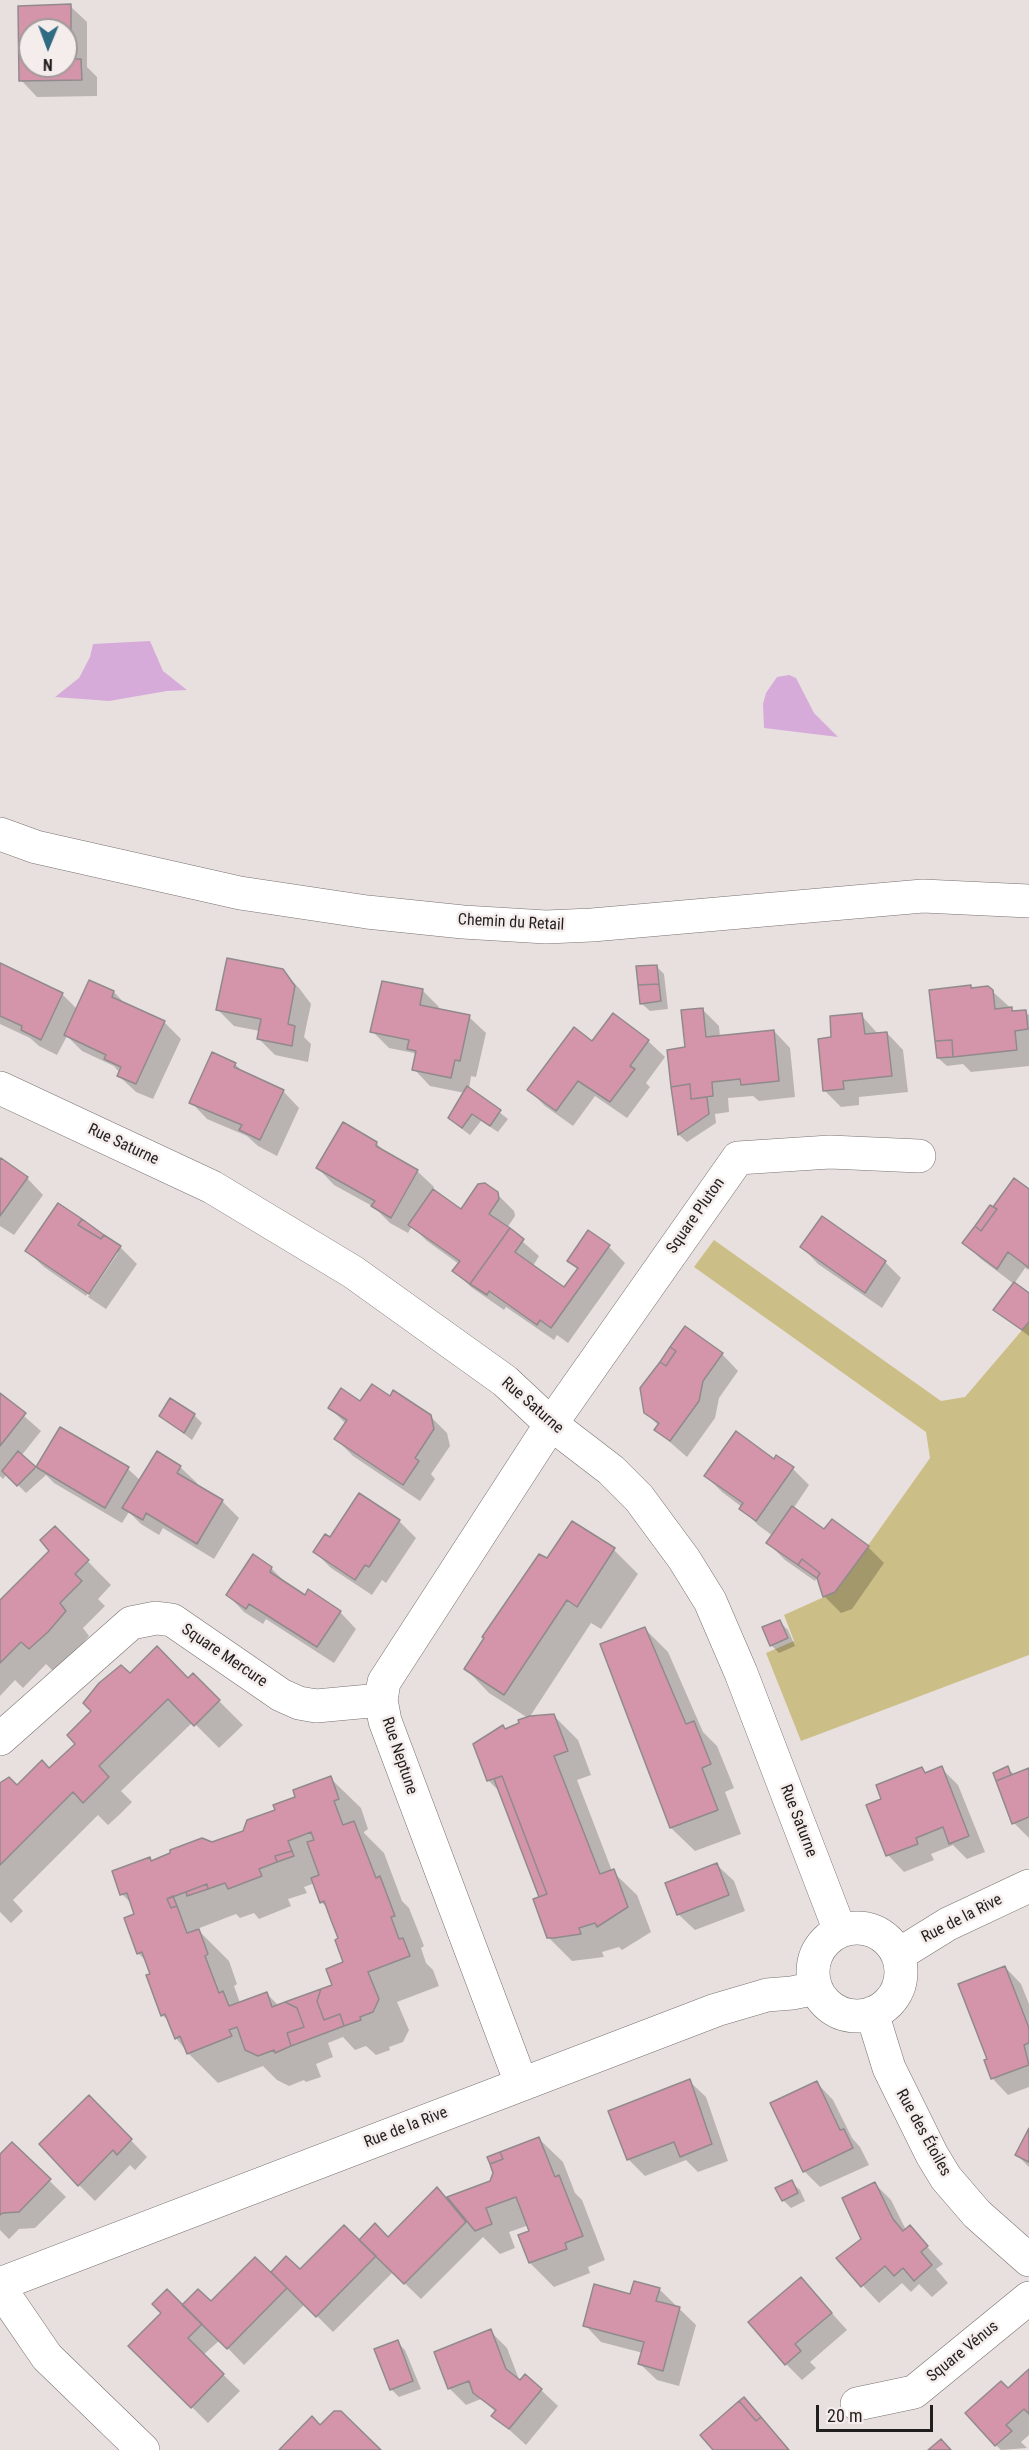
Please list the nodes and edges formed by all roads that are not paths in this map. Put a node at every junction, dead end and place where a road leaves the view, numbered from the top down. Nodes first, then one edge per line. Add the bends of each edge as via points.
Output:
1 (0, 834) edge
2 (1029, 901) edge
3 (0, 1088) edge
4 (919, 1156) dead end
5 (551, 1424) junction
6 (381, 1700) junction
7 (0, 1739) edge
8 (1029, 1886) edge
9 (840, 1931) junction
10 (898, 1955) junction
11 (816, 1988) junction
12 (872, 2013) junction
13 (521, 2083) junction
14 (1029, 2260) edge
15 (1, 2284) edge
16 (1029, 2298) edge
17 (857, 2404) dead end
18 (143, 2450) edge

1 - 2 street, Chemin du Retail via 36,847 240,893 463,922 546,927 592,925 923,896
3 - 5 street, Rue Saturne via 212,1187 353,1272 505,1382
4 - 5 street, Square Pluton via 830,1152 738,1158
5 - 6 street, Rue Neptune via 396,1661 384,1682
5 - 9 street, Rue Saturne via 611,1470 639,1498 710,1601
6 - 7 street, Square Mercure via 316,1706 299,1703 281,1695 172,1620 156,1618 131,1623
6 - 13 street, Rue Neptune via 385,1721
8 - 10 street, Rue de la Rive via 948,1924
9 - 10 street via 874,1931 892,1944
9 - 11 street via 819,1948 814,1961
10 - 12 street via 898,1990 892,2000
11 - 12 street via 832,2009 845,2015
11 - 13 street, Rue de la Rive via 767,1995 716,2010
12 - 14 street, Rue des Étoiles via 889,2068 946,2178 977,2214
13 - 15 street, Rue de la Rive
15 - 18 street via 47,2357
16 - 17 street, Square Vénus via 914,2392

